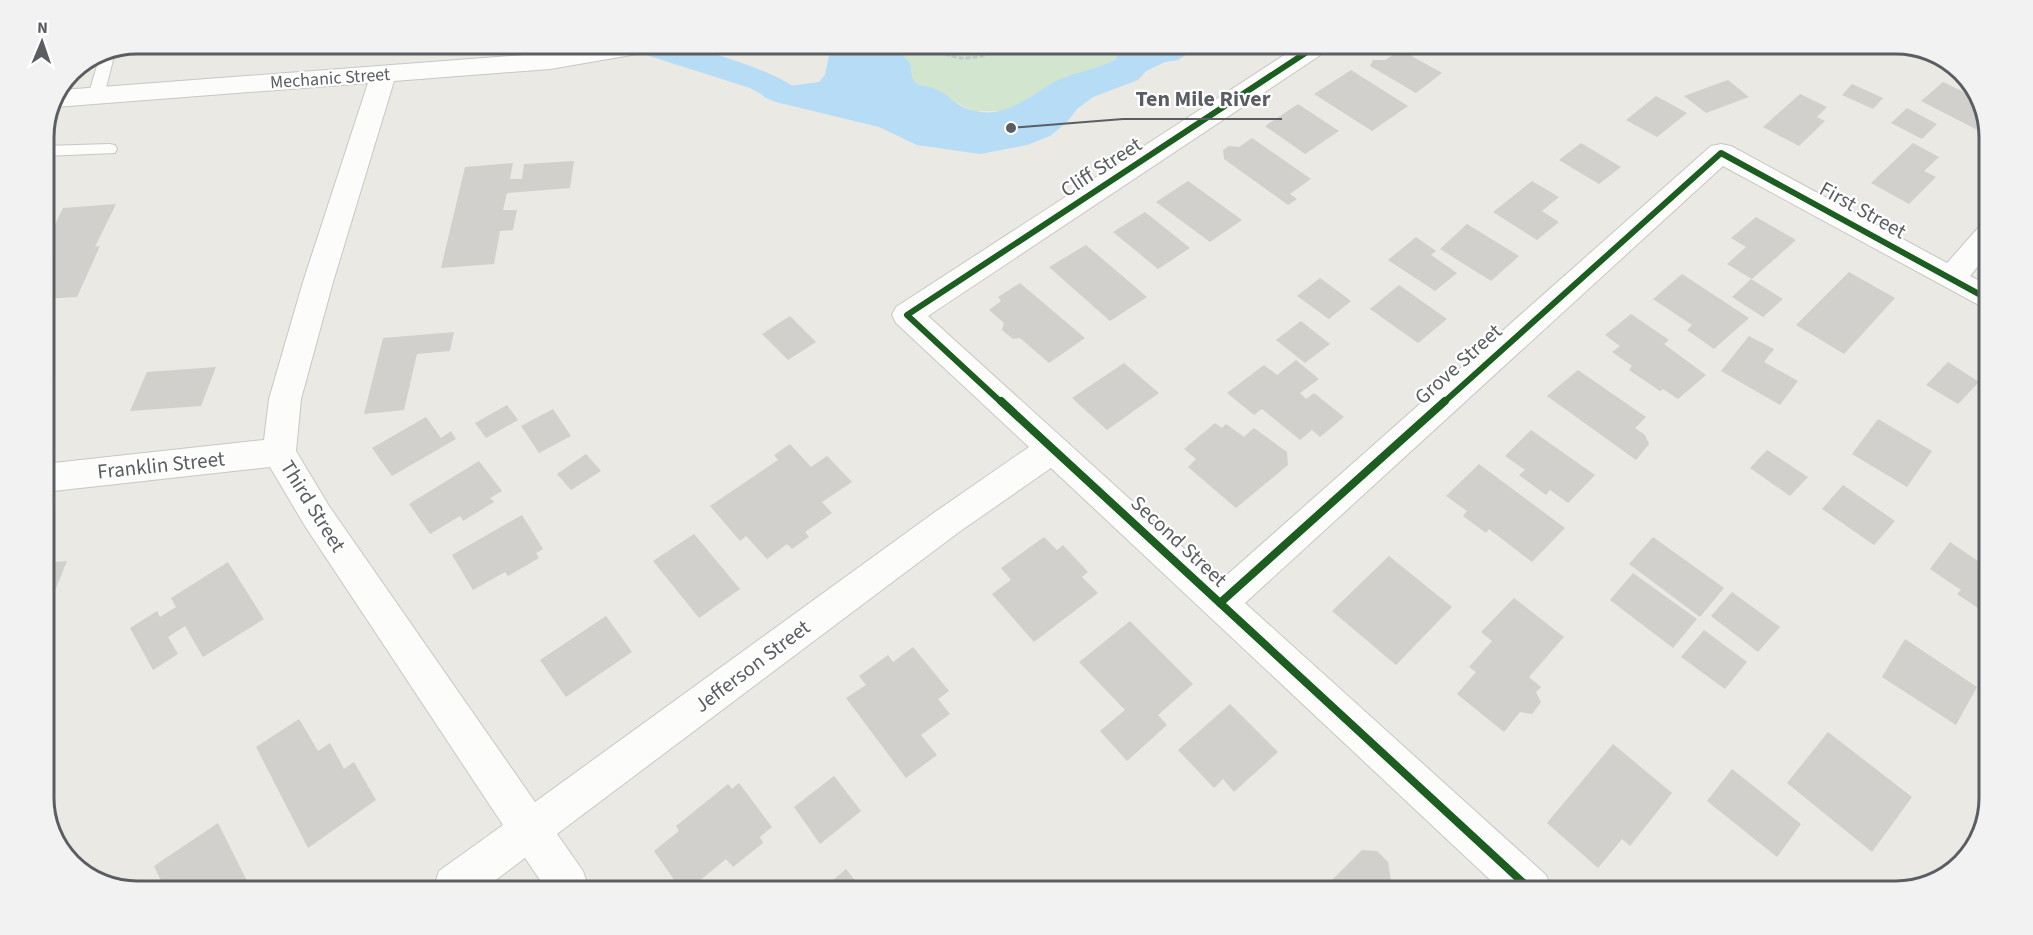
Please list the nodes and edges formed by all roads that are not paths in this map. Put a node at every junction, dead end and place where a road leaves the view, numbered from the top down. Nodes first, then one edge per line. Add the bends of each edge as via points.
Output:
1 (594, 54) edge
2 (1304, 54) edge
3 (106, 60) edge
4 (384, 74) junction
5 (96, 96) junction
6 (64, 99) edge
7 (109, 149) dead end
8 (54, 151) edge
9 (1721, 153) joint
10 (1979, 246) edge
11 (1951, 279) junction
12 (1979, 294) edge
13 (908, 315) joint
14 (1052, 449) junction
15 (279, 452) junction
16 (54, 477) edge
17 (1220, 603) junction
18 (532, 829) junction
19 (461, 881) edge
20 (565, 881) edge
21 (1521, 881) edge

1 - 4 street, Mechanic Street
2 - 13 street, Cliff Street
3 - 5 lane
4 - 5 street, Mechanic Street
4 - 15 street, Third Street via 285,399
5 - 6 street, Mechanic Street
7 - 8 lane
9 - 11 street, First Street
9 - 17 street, Grove Street
10 - 11 street
11 - 12 street, First Street
13 - 14 street, Second Street
14 - 17 street, Second Street
14 - 18 street, Jefferson Street
15 - 16 street, Franklin Street
15 - 18 street, Third Street via 318,516
17 - 21 street, Second Street
18 - 19 street, Jefferson Street
18 - 20 street, Third Street

